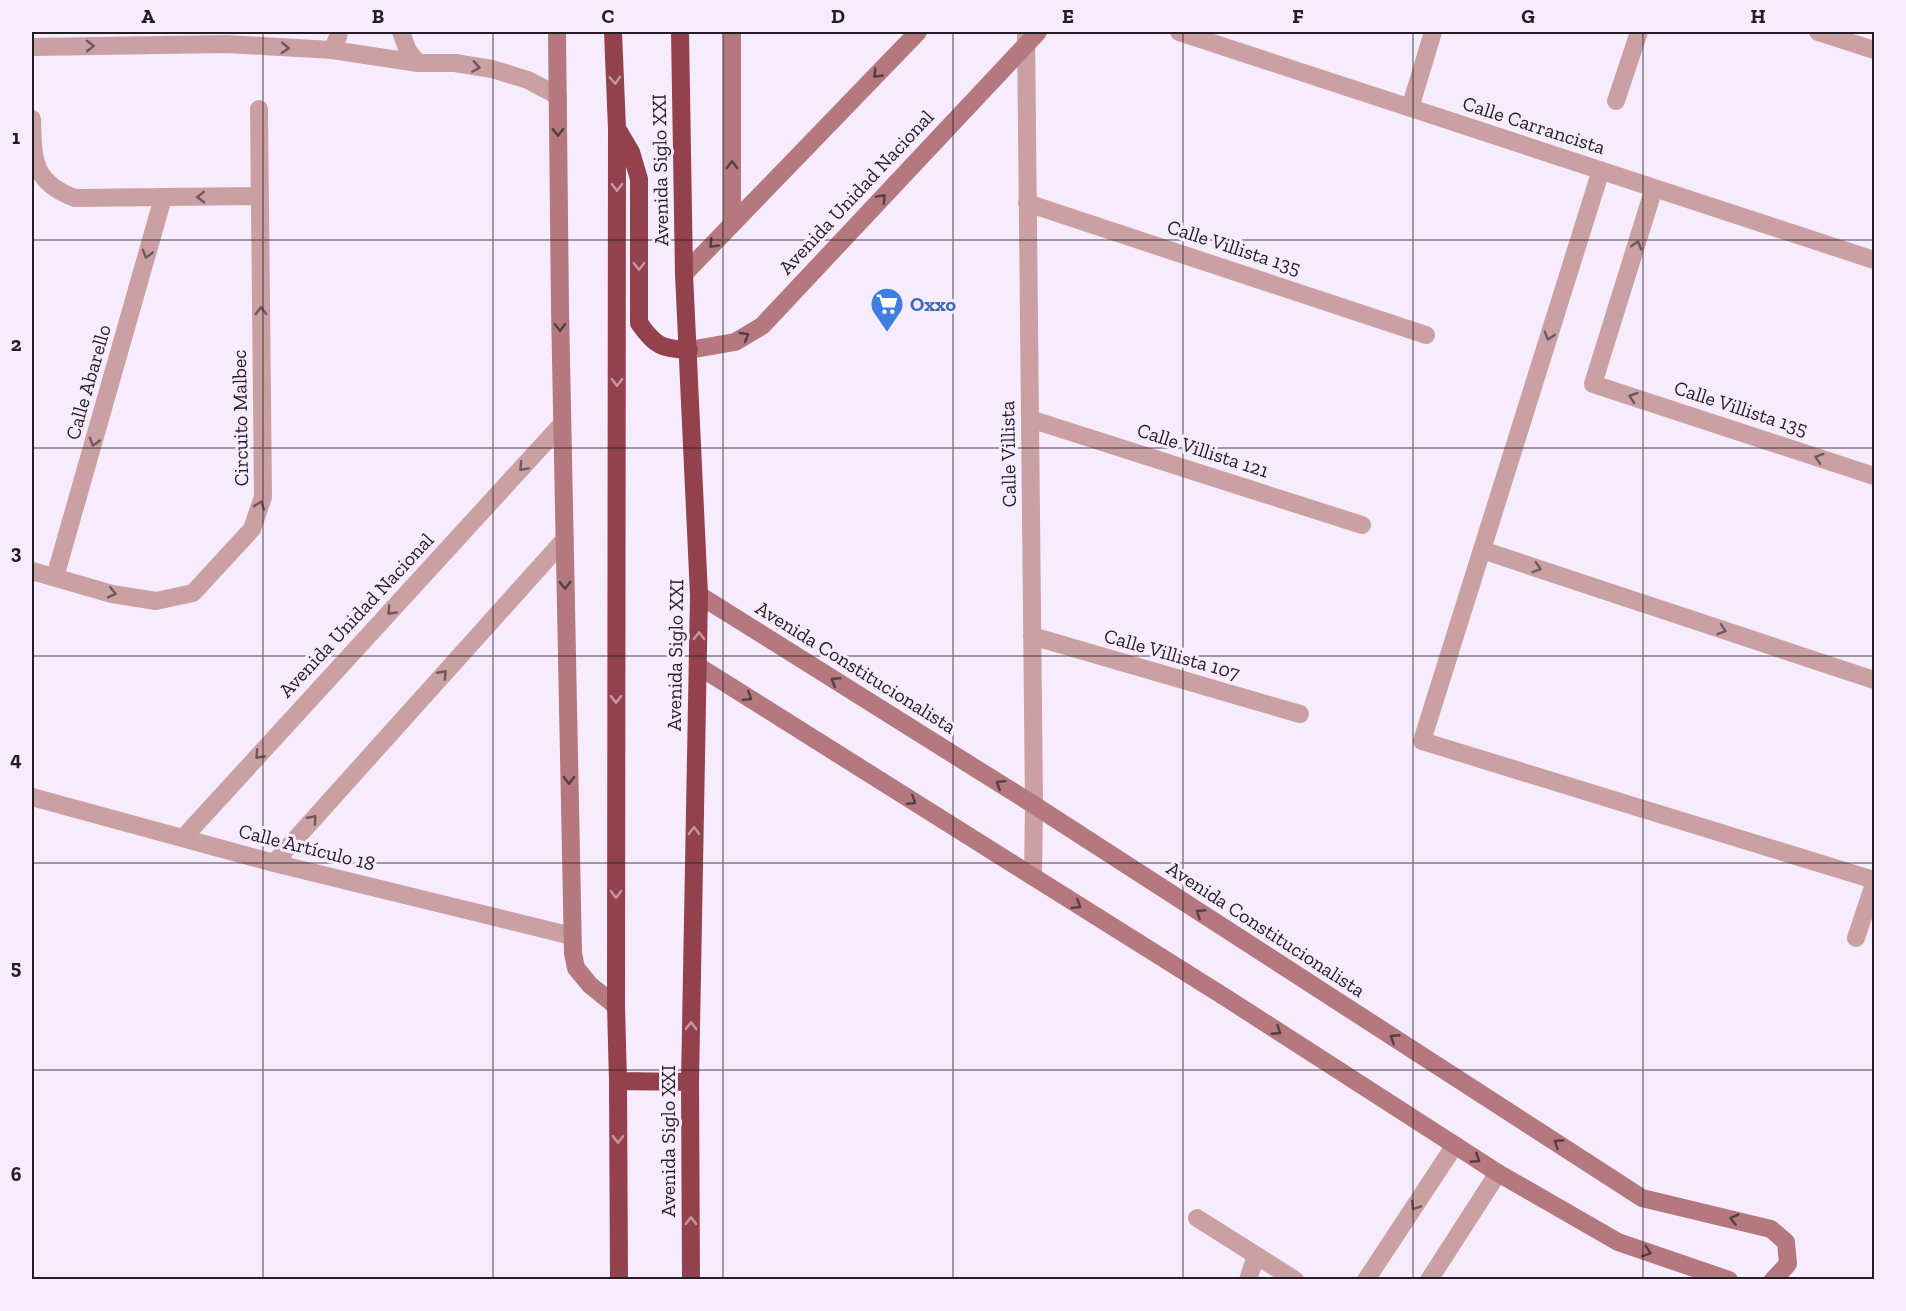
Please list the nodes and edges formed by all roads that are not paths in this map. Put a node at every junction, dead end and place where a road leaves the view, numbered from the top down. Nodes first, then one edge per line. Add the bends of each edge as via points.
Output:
1 (339, 32) edge
2 (401, 32) edge
3 (557, 32) edge
4 (613, 32) edge
5 (680, 32) edge
6 (732, 32) edge
7 (918, 32) edge
8 (1179, 32) edge
9 (1434, 32) edge
10 (1639, 32) edge
11 (1818, 32) edge
12 (1030, 36) edge
13 (1852, 37) edge
14 (168, 38) edge
15 (32, 47) edge
16 (332, 50) junction
17 (1875, 50) edge
18 (418, 63) junction
19 (558, 96) junction
20 (1616, 101) dead end
21 (1410, 108) junction
22 (259, 109) dead end
23 (32, 119) edge
24 (617, 129) junction
25 (34, 168) edge
26 (1601, 170) junction
27 (1654, 188) junction
28 (260, 196) junction
29 (163, 198) junction
30 (1028, 203) junction
31 (732, 224) junction
32 (1875, 260) edge
33 (684, 274) junction
34 (1426, 335) dead end
35 (688, 350) junction
36 (1030, 419) junction
37 (562, 424) junction
38 (1875, 476) edge
39 (1362, 525) dead end
40 (564, 539) junction
41 (1482, 550) junction
42 (32, 571) edge
43 (55, 577) junction
44 (699, 595) junction
45 (1032, 636) junction
46 (698, 666) junction
47 (1875, 680) edge
48 (1300, 714) dead end
49 (32, 797) edge
50 (1034, 806) junction
51 (184, 837) junction
52 (274, 863) junction
53 (1033, 877) junction
54 (1875, 882) edge
55 (572, 936) junction
56 (1856, 938) dead end
57 (616, 1006) junction
58 (618, 1081) junction
59 (690, 1082) junction
60 (1455, 1145) junction
61 (1498, 1173) junction
62 (1197, 1218) dead end
63 (1256, 1255) junction
64 (619, 1280) edge
65 (691, 1280) edge
66 (1248, 1280) edge
67 (1295, 1280) edge
68 (1366, 1280) edge
69 (1429, 1280) edge
70 (1729, 1280) edge
71 (1773, 1280) edge

1 - 16 street
2 - 18 street
3 - 19 street
4 -> 24 highway
5 - 33 highway, Avenida Siglo XXI
31 -> 6 street
7 -> 31 street
8 - 21 street, Calle Carrancista
9 - 21 street
10 - 20 street
11 - 13 street
12 - 30 street, Calle Villista
35 -> 12 street, Avenida Unidad Nacional via 735,342 762,326
13 - 17 street
15 -> 14 street
14 -> 16 street
16 - 18 street
18 -> 19 street via 492,69 528,80
19 -> 37 street
21 - 26 street, Calle Carrancista
22 - 28 street, Circuito Malbec
23 - 25 street
24 -> 35 highway via 631,152 639,179 639,323 649,337 667,349
24 -> 57 highway
25 - 29 street via 62,193 75,198
26 - 27 street, Calle Carrancista
26 -> 41 street
27 - 32 street, Calle Carrancista
38 -> 27 street, Calle Villista 135 via 1593,384
28 -> 29 street
43 -> 28 street, Circuito Malbec via 112,594 156,601 193,593 252,529 263,497
29 -> 43 street, Calle Abarello
30 - 34 street, Calle Villista 135
30 - 36 street, Calle Villista
31 -> 33 street
33 - 35 highway, Avenida Siglo XXI
35 - 44 highway, Avenida Siglo XXI
36 - 39 street, Calle Villista 121
36 - 45 street, Calle Villista
37 - 40 street
37 -> 51 street, Avenida Unidad Nacional
52 -> 40 street
40 -> 55 street
41 -> 47 street
41 - 54 street via 1422,741
42 - 43 street, Circuito Malbec
46 -> 44 highway, Avenida Siglo XXI
50 -> 44 street, Avenida Constitucionalista
45 - 48 street, Calle Villista 107
45 - 50 street, Calle Villista
46 -> 53 street
59 -> 46 highway, Avenida Siglo XXI
49 - 51 street, Calle Artículo 18
50 - 53 street, Calle Villista
71 -> 50 street, Avenida Constitucionalista via 1788,1264 1786,1242 1771,1229 1642,1198
51 - 52 street, Calle Artículo 18
52 - 55 street, Calle Artículo 18
53 -> 60 street
54 - 56 street
55 - 57 street via 576,968
57 - 58 highway
58 - 59 highway
58 -> 64 highway
65 -> 59 highway, Avenida Siglo XXI
60 -> 61 street
60 -> 68 street
61 - 69 street
61 -> 70 street via 1618,1242
62 - 63 street
63 - 66 street
63 - 67 street

